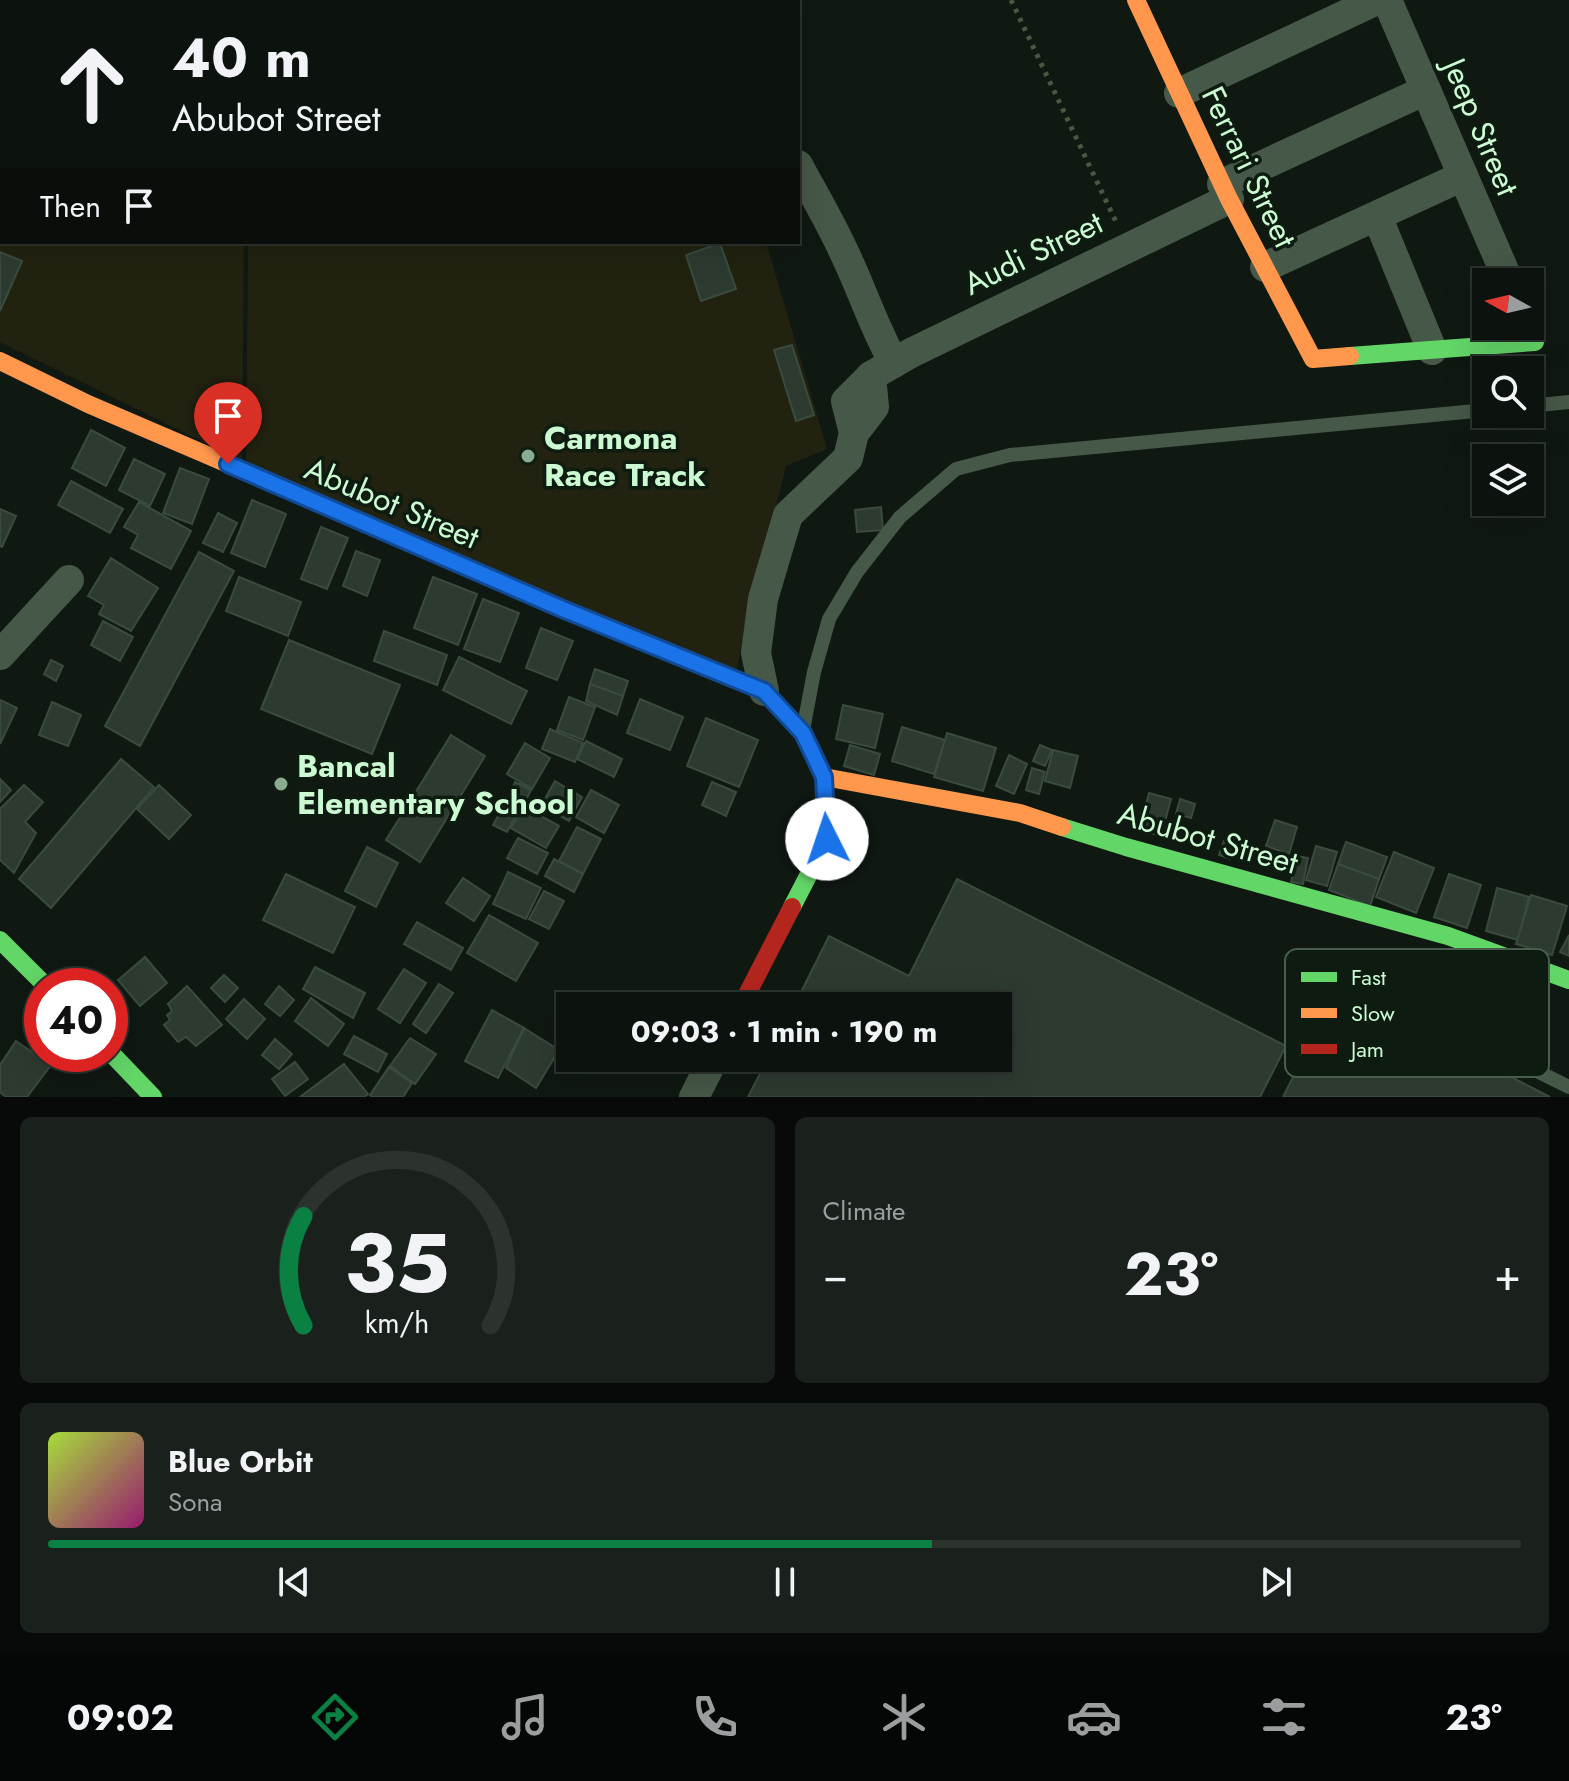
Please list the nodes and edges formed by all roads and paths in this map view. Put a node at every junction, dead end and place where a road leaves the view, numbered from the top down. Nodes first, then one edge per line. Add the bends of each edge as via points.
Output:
1 (1011, 0) edge
2 (1377, 0) edge
3 (1387, 0) edge
4 (1147, 4) edge
5 (1426, 90) junction
6 (1179, 93) junction
7 (800, 169) edge
8 (1463, 176) junction
9 (1225, 191) junction
10 (1377, 216) junction
11 (1128, 247) junction
12 (1265, 267) junction
13 (1503, 268) edge
14 (1494, 340) edge
15 (1432, 350) junction
16 (0, 361) edge
17 (882, 370) junction
18 (1569, 402) edge
19 (1544, 405) edge
20 (1472, 411) edge
21 (69, 580) dead end
22 (0, 655) edge
23 (764, 691) junction
24 (803, 733) junction
25 (824, 777) junction
26 (0, 940) edge
27 (1484, 949) edge
28 (28, 968) edge
29 (1549, 973) edge
30 (1569, 980) edge
31 (748, 992) edge
32 (128, 1071) edge
33 (707, 1072) edge
34 (1549, 1077) edge
35 (1569, 1087) edge
36 (153, 1097) edge
37 (694, 1097) edge

1 - 11 path
2 - 6 street
3 - 5 street, Jeep Street
4 - 6 main road, Ferrari Street
5 - 8 street, Jeep Street
5 - 9 street, Audi Street
6 - 9 main road, Ferrari Street
7 - 17 street via 868,305 879,335
8 - 10 street
8 - 13 street, Jeep Street
9 - 11 street, Audi Street
9 - 12 main road, Ferrari Street
10 - 12 street
10 - 15 street
11 - 17 street, Audi Street
12 - 15 main road, Ferrari Street via 1313,359
14 - 15 main road
16 - 23 main road, Abubot Street via 565,610
17 - 23 street, Audi Street via 846,401 854,433 848,458 788,515 763,599 756,653
18 - 19 lane
20 - 24 lane via 1010,455 956,469 900,517 829,619
21 - 22 street
23 - 24 main road
24 - 25 main road
25 - 27 main road, Abubot Street via 1020,813
25 - 31 main road via 827,839
26 - 28 main road
29 - 30 main road, Abubot Street
32 - 36 main road
33 - 37 street
34 - 35 lane

